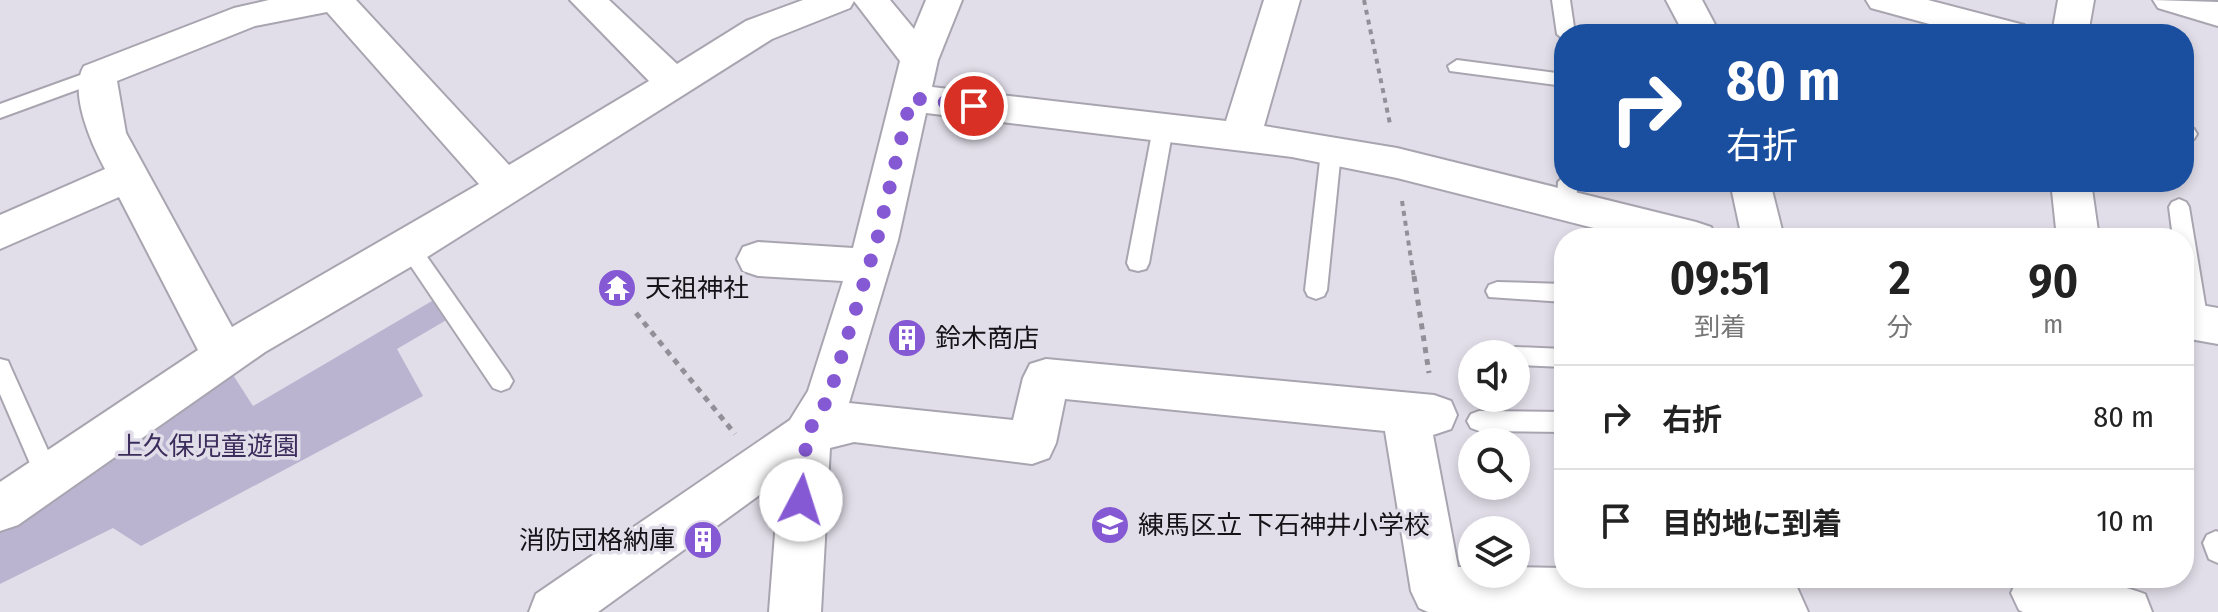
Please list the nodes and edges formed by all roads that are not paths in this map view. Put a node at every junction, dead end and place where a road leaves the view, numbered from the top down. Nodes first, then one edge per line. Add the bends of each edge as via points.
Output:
1 (328, 0) edge
2 (336, 0) edge
3 (588, 0) edge
4 (837, 0) edge
5 (871, 0) edge
6 (944, 0) edge
7 (1282, 0) edge
8 (1561, 0) edge
9 (1676, 0) edge
10 (1684, 0) edge
11 (1884, 0) edge
12 (2076, 0) edge
13 (2171, 0) edge
14 (257, 7) edge
15 (2218, 14) edge
16 (1565, 24) edge
17 (1697, 24) edge
18 (1974, 24) edge
19 (2072, 24) edge
20 (1457, 66) dead end
21 (97, 75) junction
22 (915, 79) junction
23 (1554, 79) edge
24 (674, 83) junction
25 (0, 109) edge
26 (1163, 128) junction
27 (1241, 136) junction
28 (1331, 152) junction
29 (128, 176) junction
30 (505, 187) junction
31 (1752, 192) edge
32 (2072, 192) edge
33 (2179, 207) dead end
34 (1570, 209) edge
35 (1653, 228) edge
36 (1761, 228) edge
37 (2077, 228) edge
38 (2182, 228) edge
39 (0, 233) edge
40 (409, 247) junction
41 (758, 259) dead end
42 (1138, 263) dead end
43 (869, 266) junction
44 (1316, 290) dead end
45 (1497, 291) dead end
46 (2194, 292) edge
47 (1554, 293) edge
48 (2200, 323) edge
49 (224, 356) junction
50 (1530, 357) edge
51 (1554, 358) edge
52 (0, 368) edge
53 (501, 381) dead end
54 (1440, 416) junction
55 (1554, 422) edge
56 (807, 434) junction
57 (47, 475) junction
58 (0, 509) edge
59 (1635, 588) edge
60 (1675, 588) edge
61 (2037, 594) edge
62 (1470, 601) edge
63 (555, 612) edge
64 (795, 612) edge
65 (1782, 612) edge
66 (2126, 612) edge

1 - 14 street
2 - 30 street
3 - 24 street
4 - 24 street via 759,30
5 - 22 street
6 - 22 street
7 - 27 street
8 - 16 lane
9 - 10 lane
10 - 17 street
11 - 18 street
12 - 19 street
13 - 15 street
14 - 21 street
20 - 23 lane
21 - 25 lane
21 - 29 street via 106,133
22 - 26 street
22 - 43 street
24 - 30 street
26 - 27 street
26 - 42 lane
27 - 28 street
28 - 34 street via 1397,163
28 - 44 lane
29 - 39 street
29 - 49 street
30 - 40 street
31 - 36 street
32 - 37 street
33 - 38 lane
34 - 35 street
40 - 49 street
40 - 53 lane
41 - 43 street
43 - 56 street via 829,397
45 - 47 lane
46 - 48 lane
49 - 57 street
50 - 51 lane
52 - 57 lane
54 - 55 lane
54 - 56 street via 1046,378 1032,443 854,422
54 - 62 street via 1437,591
56 - 63 street
56 - 64 street
57 - 58 street
59 - 62 street
60 - 65 street via 1778,602
61 - 66 street

